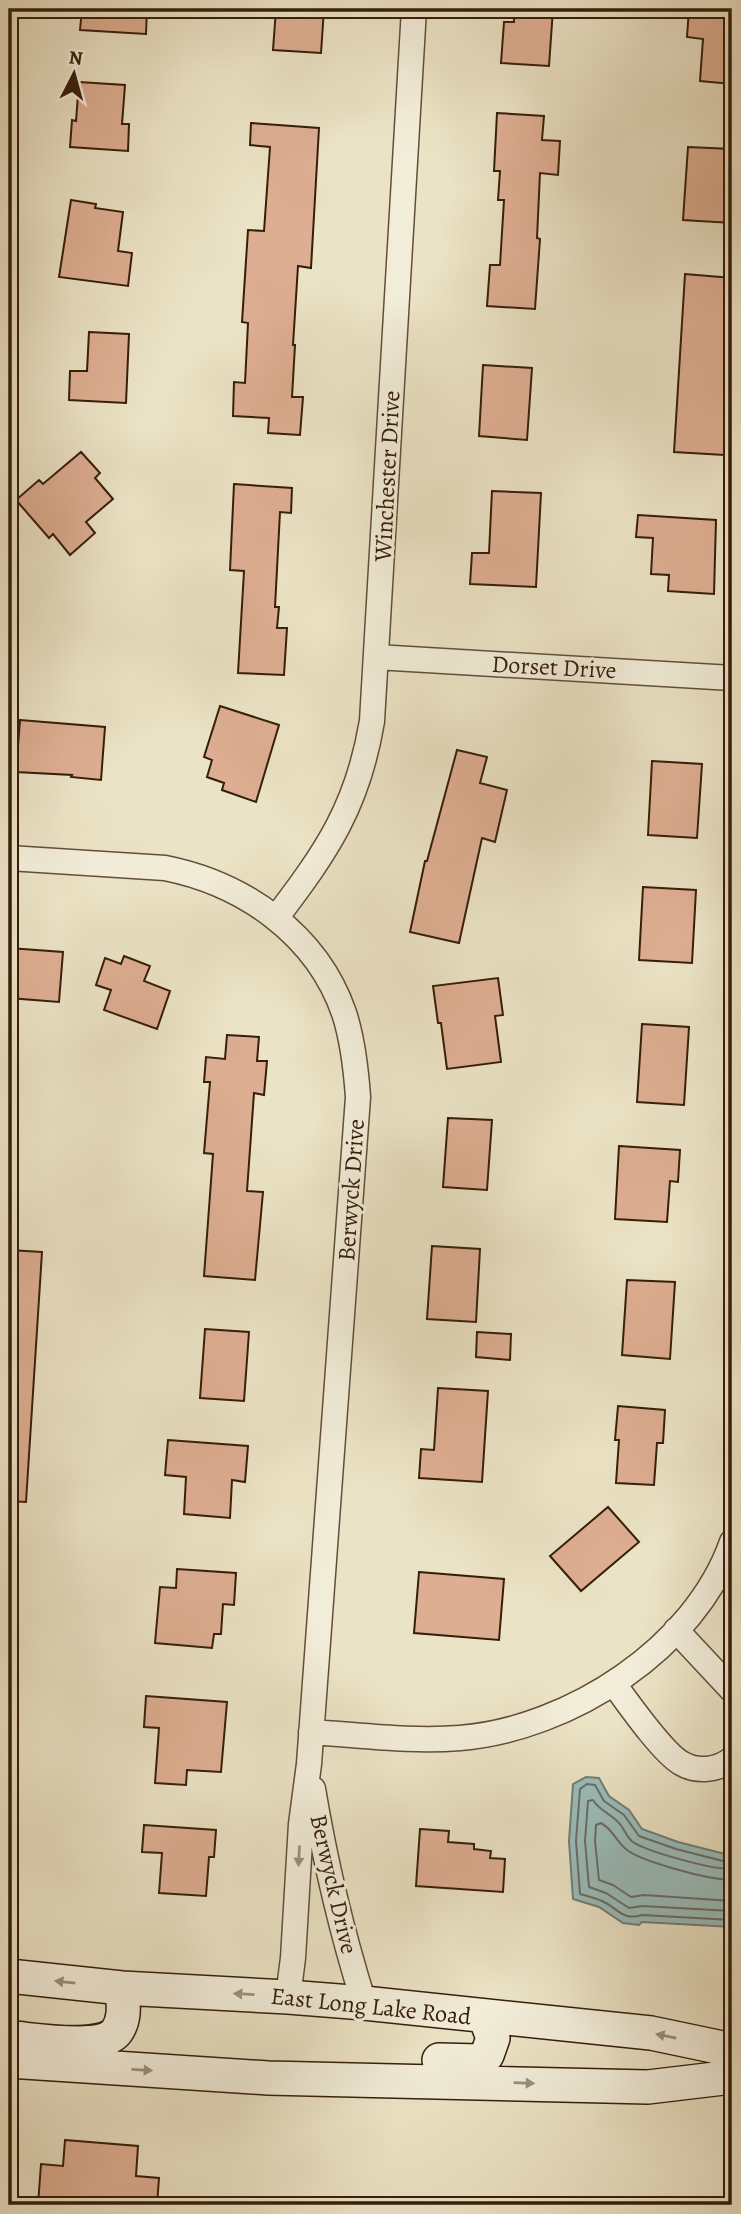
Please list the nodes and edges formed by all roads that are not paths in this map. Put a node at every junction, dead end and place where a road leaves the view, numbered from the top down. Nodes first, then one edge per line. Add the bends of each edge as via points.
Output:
1 (414, 9) edge
2 (376, 657) junction
3 (732, 678) edge
4 (9, 858) edge
5 (276, 918) junction
6 (732, 1542) edge
7 (676, 1630) junction
8 (614, 1684) junction
9 (732, 1689) edge
10 (312, 1732) junction
11 (732, 1759) edge
12 (309, 1764) junction
13 (9, 1976) edge
14 (122, 1988) junction
15 (288, 1997) junction
16 (364, 2003) junction
17 (485, 2017) junction
18 (9, 2038) edge
19 (732, 2050) edge
20 (9, 2061) edge
21 (243, 2076) junction
22 (732, 2077) edge

1 - 2 street, Winchester Drive
2 - 3 street, Dorset Drive
2 - 5 street, Winchester Drive via 367,749 348,807 318,862
4 - 5 street, Berwyck Drive via 165,868 215,882
5 - 10 street, Berwyck Drive via 307,947 344,1013 358,1097
6 - 7 street via 713,1584
7 - 8 street
7 - 9 street
8 - 10 street via 563,1711 494,1733 419,1740
8 - 11 street via 678,1762 710,1769
10 - 12 street, Berwyck Drive
12 -> 15 street, Berwyck Drive
12 - 16 street, Berwyck Drive via 323,1846
14 -> 13 main road, East Long Lake Road
15 -> 14 main road, East Long Lake Road
14 - 18 main road via 122,2022 115,2034 99,2042
15 - 16 main road, East Long Lake Road
16 - 17 main road, East Long Lake Road
19 -> 17 main road, East Long Lake Road via 651,2033
17 - 21 main road via 493,2038 487,2055 479,2061 278,2055 251,2062
20 -> 21 main road
21 -> 22 main road via 648,2087

